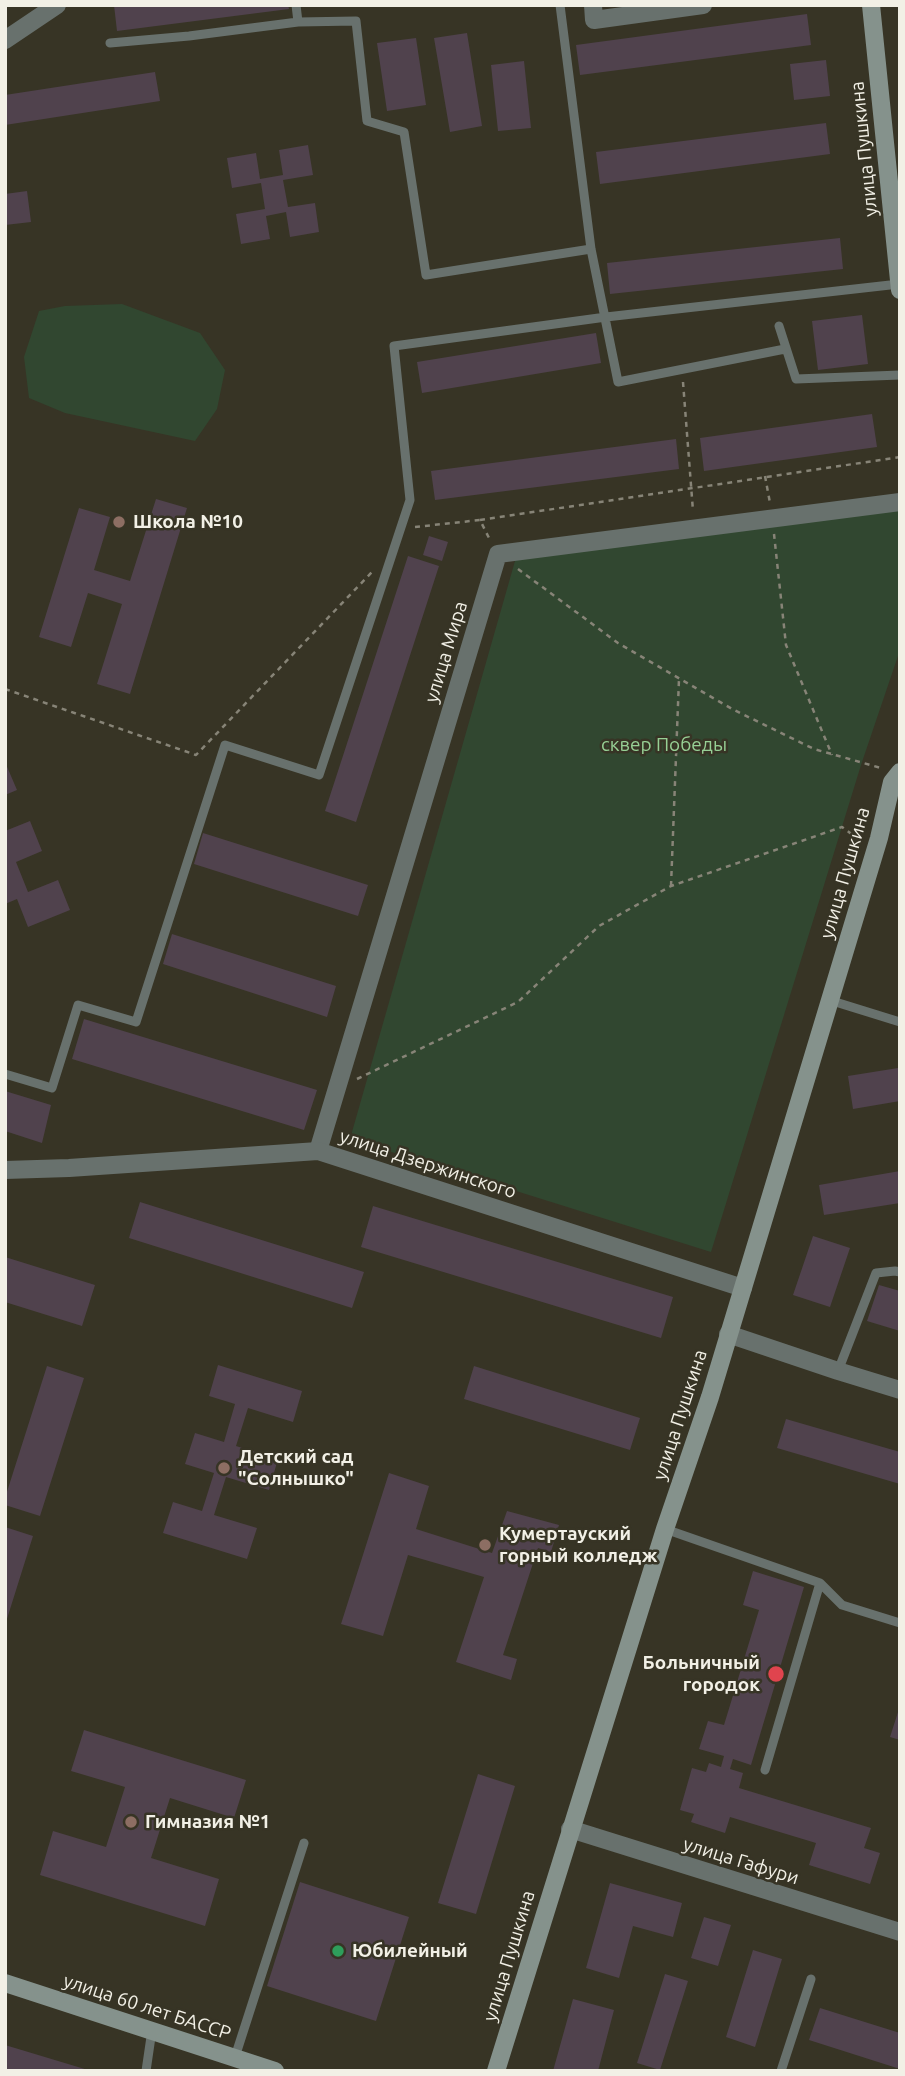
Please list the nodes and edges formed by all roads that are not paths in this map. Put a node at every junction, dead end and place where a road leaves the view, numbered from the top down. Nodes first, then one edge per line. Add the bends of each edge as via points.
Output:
1 (57, 5) edge
2 (296, 5) edge
3 (560, 5) edge
4 (593, 5) edge
5 (703, 5) edge
6 (871, 5) edge
7 (298, 22) junction
8 (5, 40) edge
9 (110, 43) dead end
10 (591, 249) junction
11 (899, 284) edge
12 (900, 289) edge
13 (606, 317) junction
14 (779, 326) dead end
15 (785, 349) junction
16 (900, 375) edge
17 (900, 502) edge
18 (900, 772) edge
19 (829, 1000) junction
20 (900, 1022) edge
21 (5, 1074) edge
22 (318, 1151) junction
23 (5, 1170) edge
24 (900, 1272) edge
25 (743, 1288) junction
26 (728, 1334) junction
27 (838, 1371) junction
28 (900, 1390) edge
29 (665, 1529) junction
30 (820, 1583) junction
31 (900, 1623) edge
32 (765, 1770) dead end
33 (570, 1829) junction
34 (304, 1843) dead end
35 (900, 1933) edge
36 (811, 1979) dead end
37 (5, 1983) edge
38 (152, 2030) junction
39 (235, 2057) junction
40 (146, 2071) edge
41 (275, 2071) edge
42 (496, 2071) edge
43 (781, 2071) edge

1 - 8 street
2 - 7 lane
3 - 10 lane
4 - 5 street via 594,20
6 - 11 main road, улица Пушкина
7 - 9 lane
7 - 10 lane via 356,21 367,121 404,132 426,275
10 - 13 lane
11 - 12 main road, улица Пушкина
11 - 13 lane
13 - 15 lane via 618,382
13 - 21 lane via 394,346 410,500 319,775 225,745 136,1022 78,1004 52,1088
14 - 15 lane
15 - 16 lane via 796,379
17 - 22 street, улица Мира via 498,554
18 - 19 main road, улица Пушкина via 892,782
19 - 20 lane
19 - 25 main road, улица Пушкина
22 - 23 street, улица Дзержинского
22 - 25 street, улица Дзержинского
24 - 27 lane via 876,1273
25 - 26 main road, улица Пушкина
26 - 27 street
26 - 29 main road, улица Пушкина
27 - 28 street
29 - 30 lane
29 - 33 main road, улица Пушкина
30 - 31 lane via 842,1605
30 - 32 lane
33 - 35 street, улица Гафури
33 - 42 main road, улица Пушкина
34 - 39 lane
36 - 43 lane
37 - 38 main road, улица 60 лет БАССР
38 - 39 main road, улица 60 лет БАССР
38 - 40 lane
39 - 41 main road, улица 60 лет БАССР

